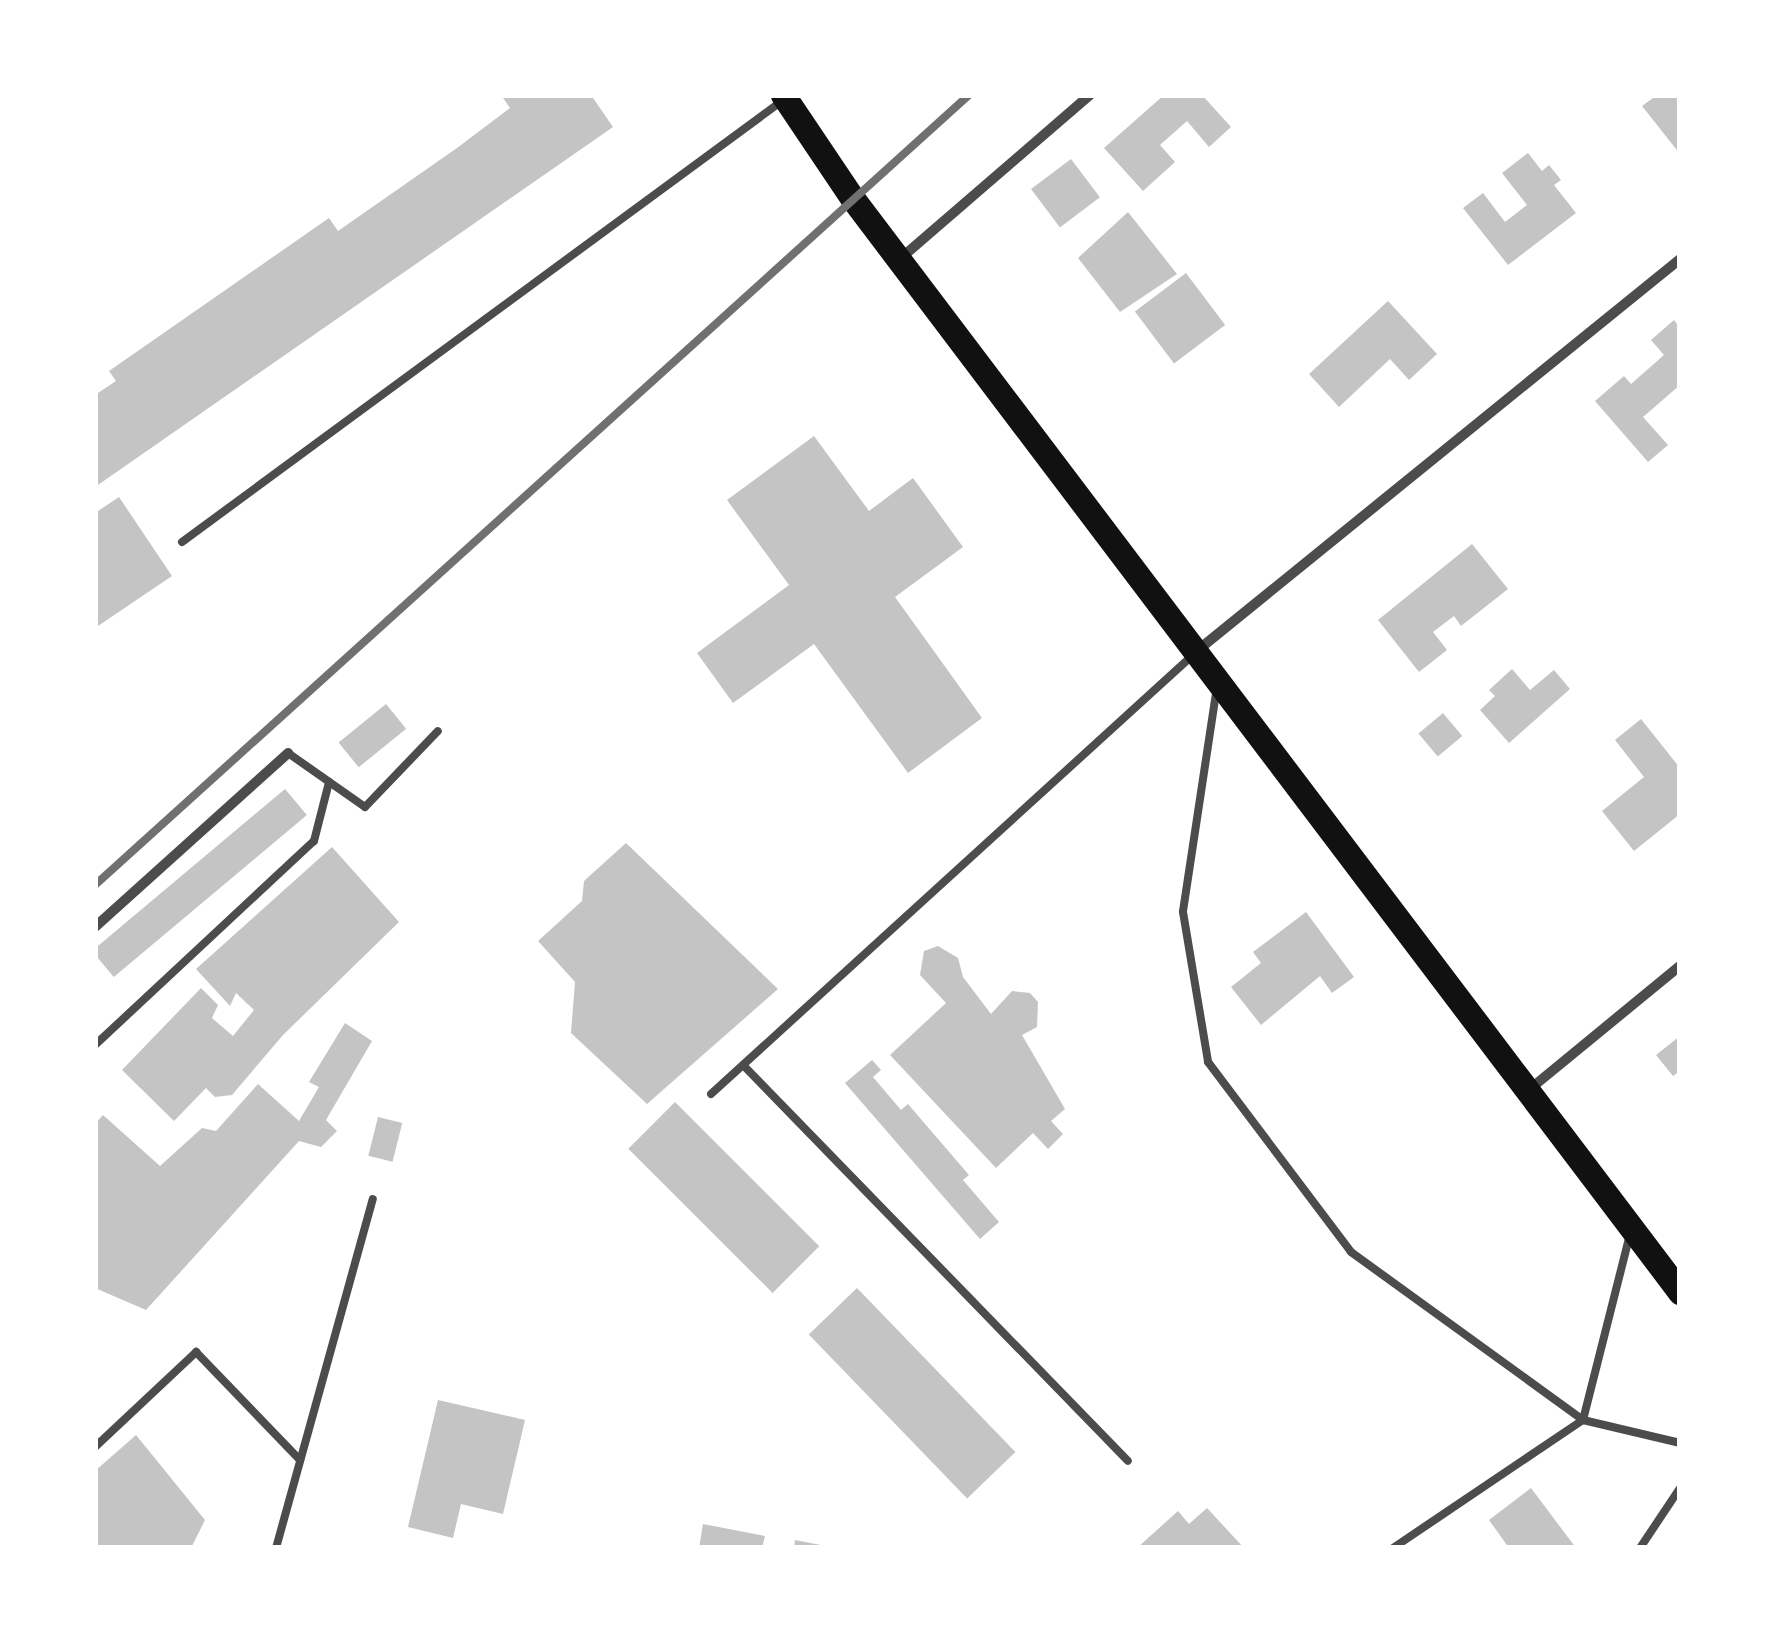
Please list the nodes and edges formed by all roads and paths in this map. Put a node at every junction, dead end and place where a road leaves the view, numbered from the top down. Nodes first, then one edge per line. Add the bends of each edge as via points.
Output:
1 (1090, 95) edge
2 (784, 96) edge
3 (900, 259) junction
4 (1680, 260) edge
5 (182, 542) dead end
6 (1197, 651) junction
7 (1218, 678) junction
8 (438, 730) dead end
9 (288, 753) joint
10 (329, 782) junction
11 (95, 927) edge
12 (1680, 966) edge
13 (95, 1045) edge
14 (743, 1065) junction
15 (1526, 1092) junction
16 (711, 1094) dead end
17 (372, 1199) dead end
18 (1632, 1229) junction
19 (1680, 1292) edge
20 (1583, 1420) junction
21 (1680, 1442) edge
22 (95, 1447) edge
23 (300, 1460) junction
24 (1128, 1461) dead end
25 (1680, 1488) edge
26 (276, 1548) edge
27 (1393, 1548) edge
28 (1640, 1548) edge

1 - 3 street
2 - 3 main road
2 - 5 lane
3 - 6 main road
4 - 6 street
6 - 7 main road
6 - 14 lane
7 - 15 main road
7 - 20 lane via 1183,912 1208,1062 1351,1252
8 - 10 lane via 365,806
9 - 10 lane
9 - 11 street
10 - 13 lane via 314,841
12 - 15 street
14 - 16 lane
14 - 24 lane
15 - 18 main road
17 - 23 lane
18 - 19 main road
18 - 20 lane
20 - 21 lane
20 - 27 lane
22 - 23 lane via 196,1352
23 - 26 lane
25 - 28 lane

